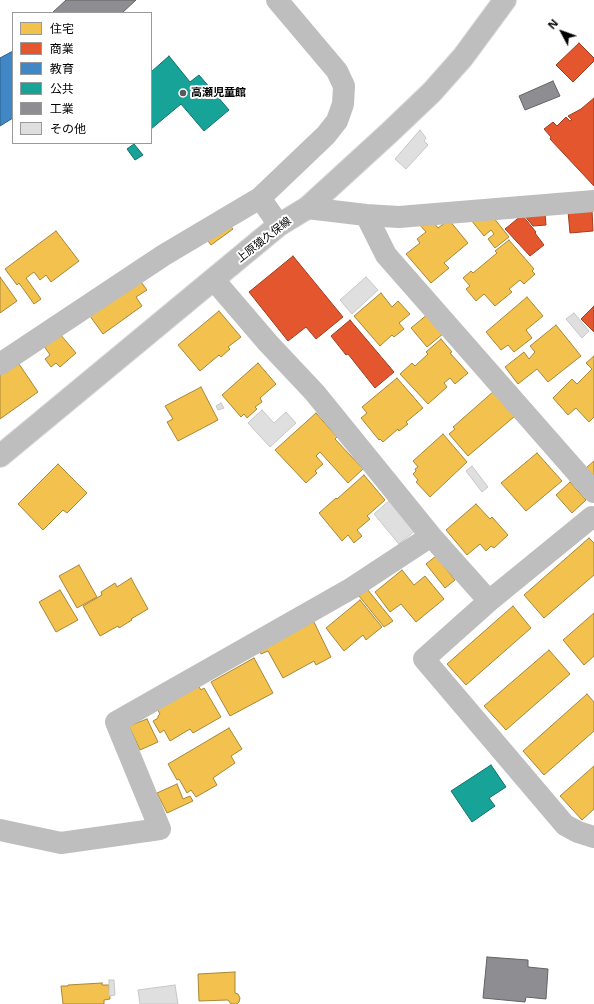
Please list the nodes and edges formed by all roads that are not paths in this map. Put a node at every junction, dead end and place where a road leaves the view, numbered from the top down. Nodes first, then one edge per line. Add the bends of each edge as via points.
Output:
1 (277, 0) edge
2 (505, 0) edge
3 (260, 198) junction
4 (594, 201) edge
5 (307, 208) junction
6 (366, 215) junction
7 (279, 225) junction
8 (214, 280) junction
9 (0, 364) edge
10 (0, 456) edge
11 (594, 492) edge
12 (593, 517) edge
13 (431, 536) junction
14 (489, 601) junction
15 (0, 830) edge
16 (594, 837) edge

1 - 3 street via 337,71 344,86 343,104 337,121 326,135
2 - 5 street, 上原猿久保線 via 464,57 432,92
3 - 7 street
3 - 9 street via 164,255
4 - 6 street via 399,217
5 - 6 street
5 - 7 street, 上原猿久保線
6 - 11 street via 386,255
7 - 8 street, 上原猿久保線
8 - 10 street, 上原猿久保線
8 - 13 street via 315,393
12 - 14 street
13 - 14 street
13 - 15 street via 352,588 116,722 160,829 61,843
14 - 16 street via 424,659 565,824

